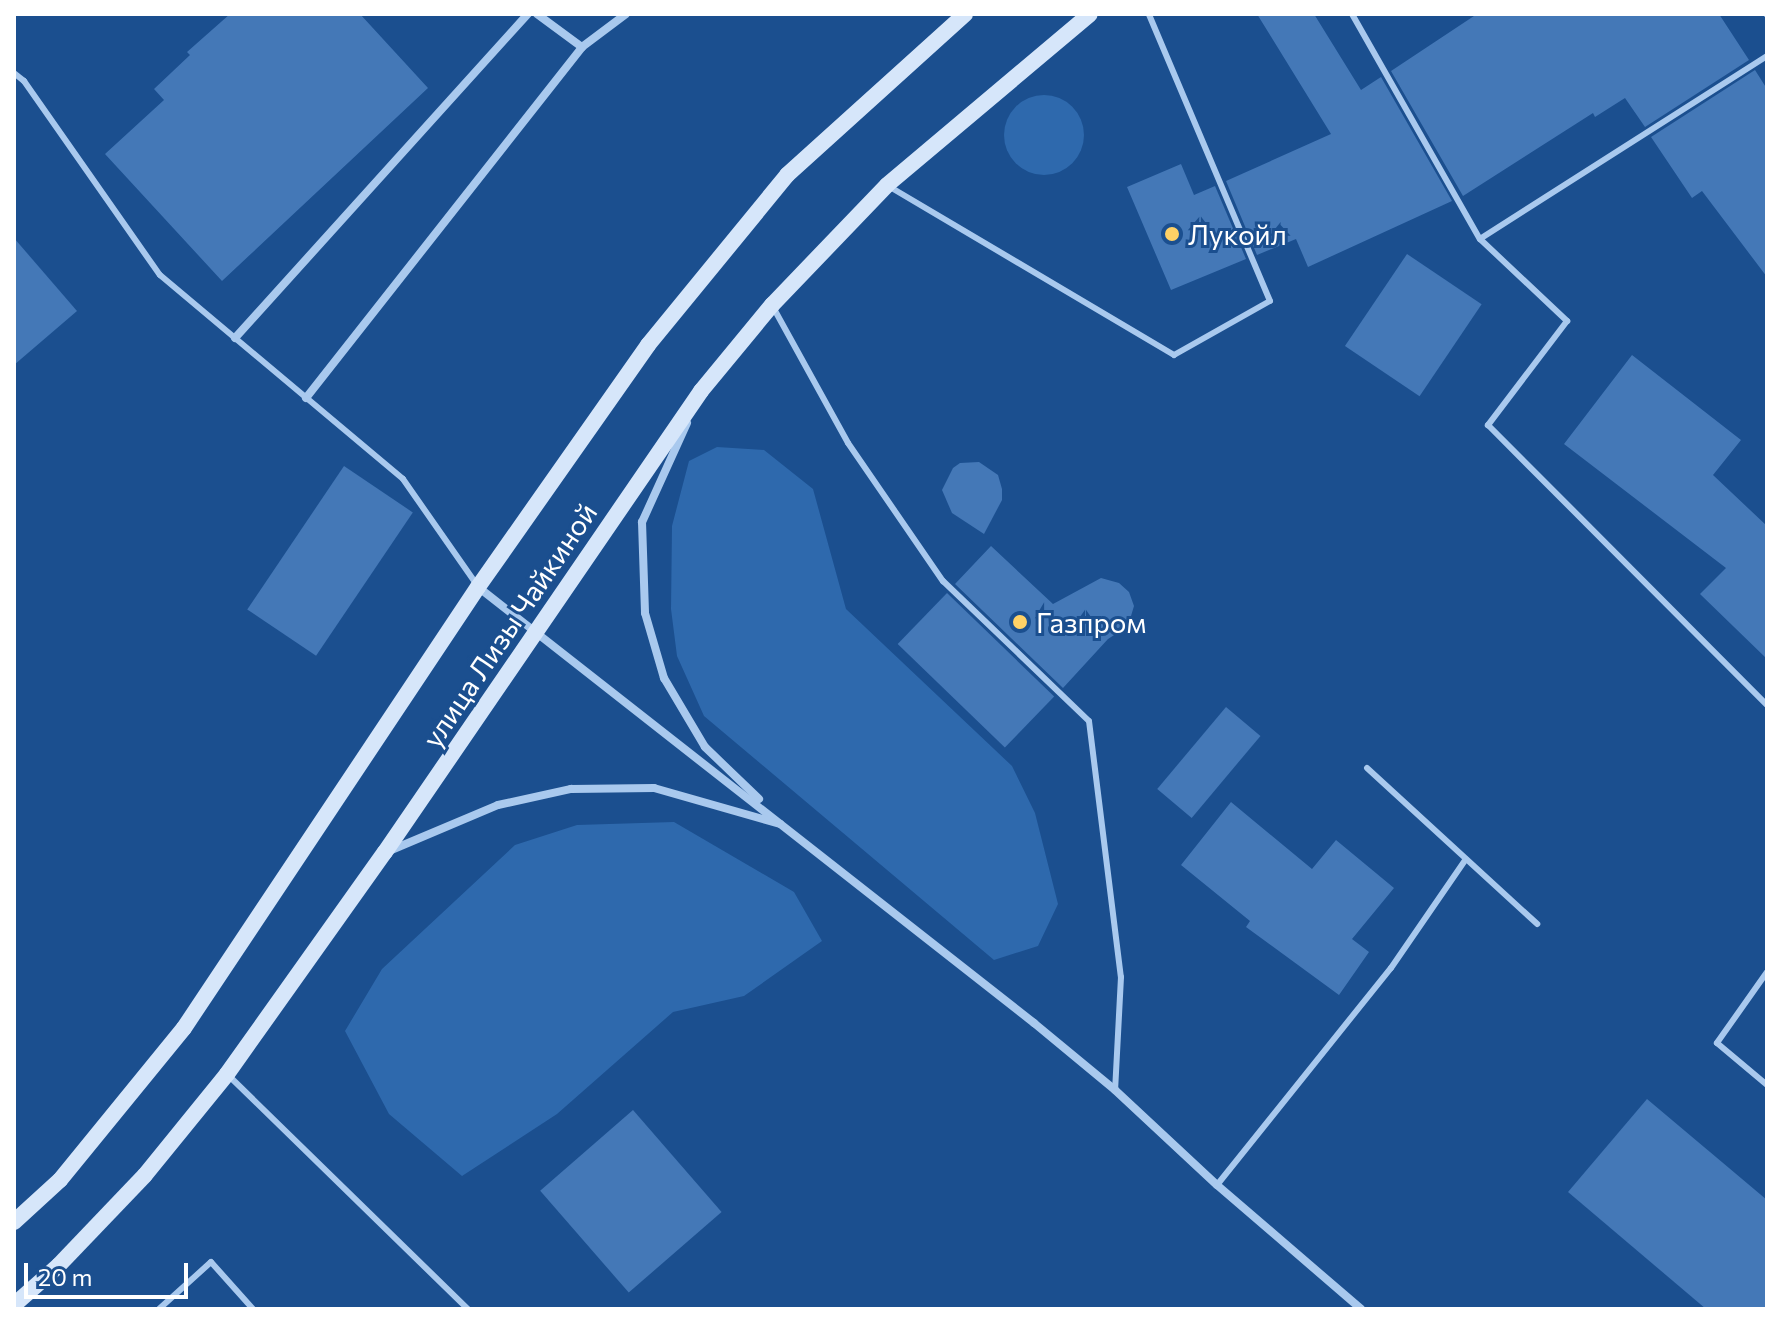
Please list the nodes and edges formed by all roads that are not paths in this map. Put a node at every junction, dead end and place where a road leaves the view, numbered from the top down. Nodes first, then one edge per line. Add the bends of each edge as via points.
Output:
1 (528, 14) edge
2 (537, 14) edge
3 (626, 14) edge
4 (965, 14) edge
5 (1090, 14) edge
6 (1149, 14) edge
7 (1352, 14) edge
8 (582, 47) junction
9 (1767, 56) edge
10 (14, 73) edge
11 (887, 185) junction
12 (1480, 239) junction
13 (772, 305) junction
14 (235, 338) junction
15 (701, 391) junction
16 (306, 398) junction
17 (478, 587) junction
18 (536, 632) junction
19 (1767, 705) edge
20 (1367, 768) dead end
21 (785, 825) junction
22 (385, 852) junction
23 (1466, 859) junction
24 (1537, 924) dead end
25 (1767, 972) edge
26 (227, 1074) junction
27 (1767, 1085) edge
28 (1115, 1090) junction
29 (1217, 1185) junction
30 (14, 1222) edge
31 (14, 1305) edge
32 (159, 1309) edge
33 (253, 1309) edge
34 (468, 1309) edge
35 (1361, 1309) edge

1 - 14 street
2 - 8 street
3 - 8 street
4 - 17 main road, улица Лизы Чайкиной via 787,175 648,345
5 - 11 main road, улица Лизы Чайкиной
6 - 11 lane via 1270,301 1174,355
7 - 12 lane
8 - 16 street
9 - 12 lane
10 - 14 lane via 160,275
11 - 13 main road, улица Лизы Чайкиной
12 - 19 lane via 1567,321 1488,425
13 - 15 main road, улица Лизы Чайкиной
13 - 28 lane via 848,443 943,581 1089,721 1121,977
14 - 16 lane
15 - 18 main road, улица Лизы Чайкиной
15 - 21 street via 642,522 645,613 664,678 705,747
16 - 17 lane via 403,479
17 - 18 street
17 - 30 main road, улица Лизы Чайкиной via 184,1028 60,1180
18 - 21 street
18 - 22 main road, улица Лизы Чайкиной
20 - 23 lane
21 - 22 street via 654,788 571,789 498,805
21 - 28 street
22 - 26 main road, улица Лизы Чайкиной
23 - 24 lane
23 - 29 lane via 1391,968
25 - 27 lane via 1717,1043
26 - 31 main road, улица Лизы Чайкиной via 145,1175
26 - 34 lane
28 - 29 street
29 - 35 street
32 - 33 lane via 211,1262

